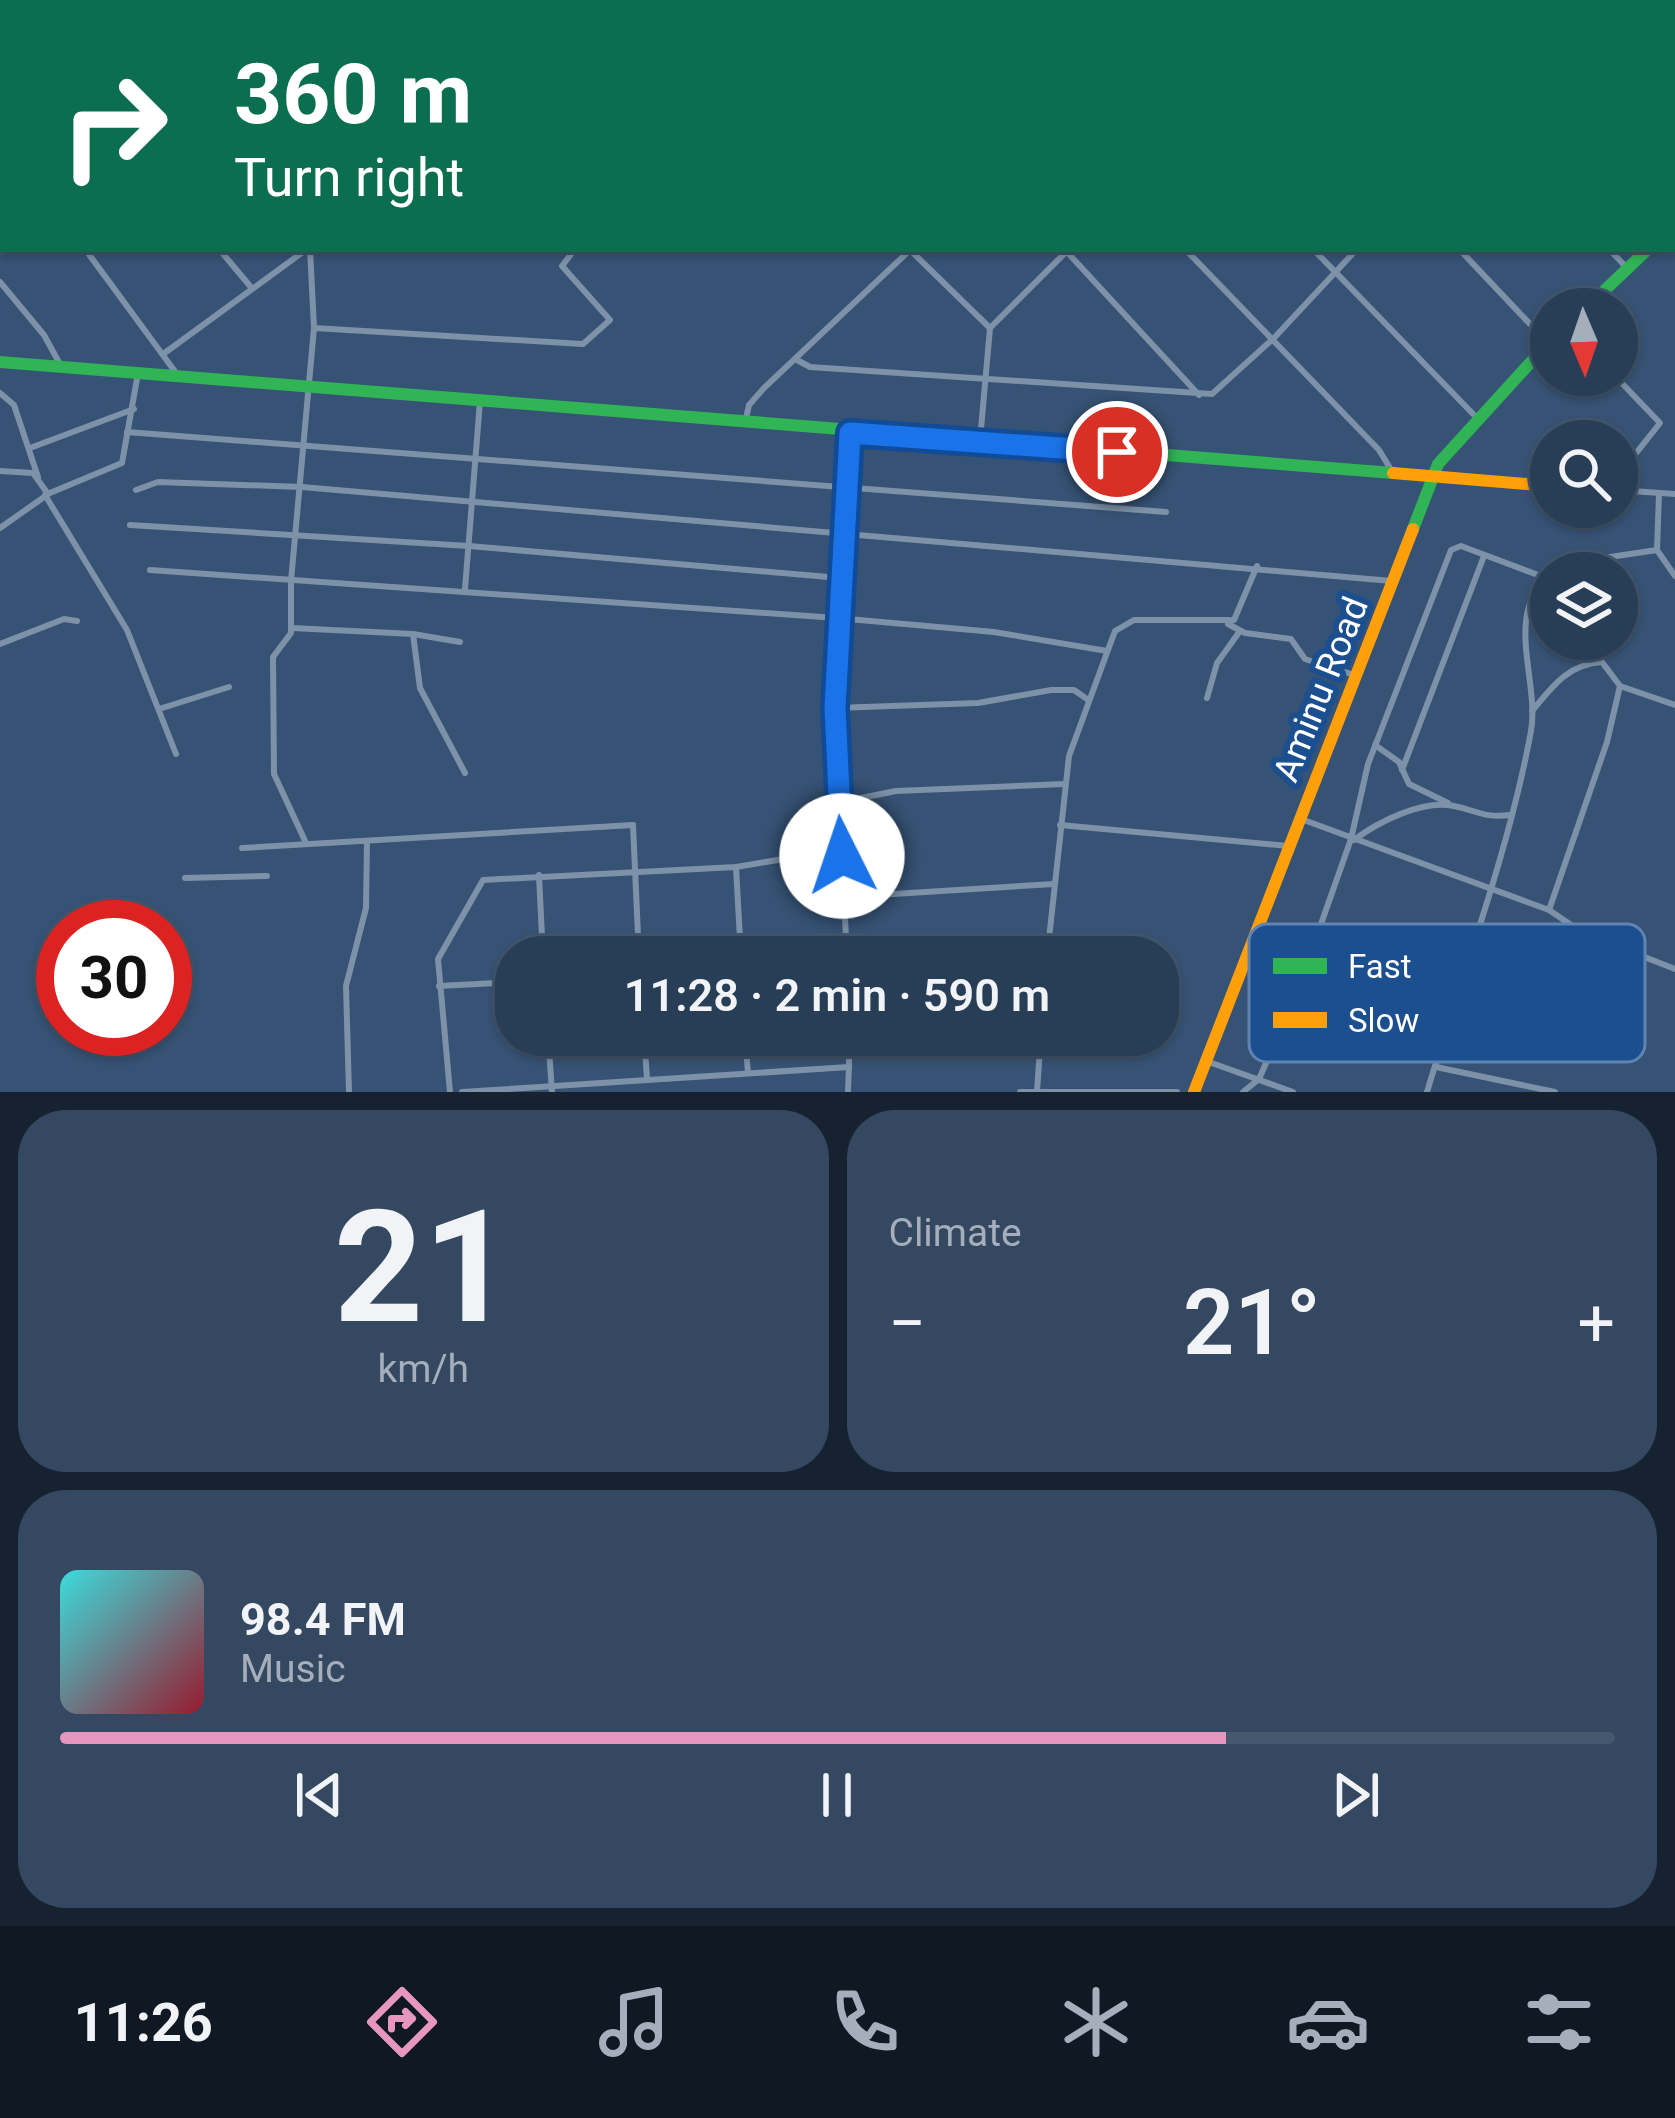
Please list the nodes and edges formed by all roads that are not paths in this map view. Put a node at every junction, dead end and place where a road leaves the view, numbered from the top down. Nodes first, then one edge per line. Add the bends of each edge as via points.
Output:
1 (87, 252) edge
2 (222, 252) edge
3 (304, 252) edge
4 (309, 252) edge
5 (573, 252) edge
6 (906, 252) edge
7 (912, 252) edge
8 (1065, 252) edge
9 (1069, 252) edge
10 (1188, 252) edge
11 (1316, 252) edge
12 (1354, 252) edge
13 (1462, 252) edge
14 (1613, 252) edge
15 (1645, 252) edge
16 (1628, 268) junction
17 (1334, 273) junction
18 (0, 282) edge
19 (250, 286) junction
20 (1607, 288) edge
21 (1530, 322) edge
22 (314, 328) junction
23 (989, 328) junction
24 (1274, 338) junction
25 (166, 352) junction
26 (795, 359) junction
27 (1530, 361) edge
28 (0, 362) edge
29 (61, 366) junction
30 (138, 373) junction
31 (179, 377) junction
32 (982, 382) junction
33 (311, 386) junction
34 (0, 393) edge
35 (1199, 395) junction
36 (1634, 396) edge
37 (479, 400) junction
38 (134, 409) junction
39 (1476, 417) junction
40 (745, 423) junction
41 (128, 432) junction
42 (850, 433) junction
43 (980, 442) junction
44 (305, 445) junction
45 (30, 448) junction
46 (1638, 451) edge
47 (476, 456) junction
48 (0, 470) edge
49 (1393, 472) junction
50 (38, 477) junction
51 (1432, 479) junction
52 (846, 485) junction
53 (1530, 485) edge
54 (302, 488) junction
55 (136, 490) dead end
56 (1638, 492) edge
57 (47, 494) junction
58 (1658, 494) junction
59 (1675, 494) edge
60 (472, 501) junction
61 (1166, 512) dead end
62 (130, 525) dead end
63 (0, 528) edge
64 (843, 533) junction
65 (297, 536) junction
66 (469, 546) junction
67 (1657, 550) junction
68 (1638, 553) edge
69 (1484, 556) junction
70 (1257, 566) junction
71 (1530, 569) edge
72 (150, 570) dead end
73 (1675, 576) edge
74 (840, 578) junction
75 (291, 581) junction
76 (1396, 581) junction
77 (465, 589) junction
78 (1530, 614) edge
79 (837, 618) junction
80 (76, 621) dead end
81 (1226, 622) junction
82 (291, 628) junction
83 (1240, 631) junction
84 (413, 634) junction
85 (460, 642) dead end
86 (0, 644) edge
87 (1107, 651) junction
88 (1357, 676) junction
89 (1620, 686) junction
90 (229, 687) dead end
91 (1207, 698) dead end
92 (1087, 699) junction
93 (1675, 705) edge
94 (835, 708) junction
95 (159, 710) junction
96 (1532, 711) junction
97 (1376, 745) junction
98 (176, 754) dead end
99 (1401, 766) junction
100 (465, 773) dead end
101 (1064, 784) junction
102 (839, 802) junction
103 (1451, 805) junction
104 (1510, 815) junction
105 (1487, 817) junction
106 (1299, 819) junction
107 (1060, 825) junction
108 (1504, 838) junction
109 (367, 839) junction
110 (1353, 839) junction
111 (306, 843) junction
112 (1288, 846) junction
113 (242, 848) dead end
114 (842, 856) junction
115 (736, 867) junction
116 (634, 868) junction
117 (539, 874) junction
118 (267, 876) dead end
119 (185, 878) dead end
120 (1054, 884) junction
121 (1489, 889) junction
122 (844, 896) junction
123 (1549, 910) junction
124 (1258, 924) edge
125 (1322, 924) edge
126 (1478, 924) edge
127 (1570, 924) edge
128 (542, 936) edge
129 (638, 936) edge
130 (740, 936) edge
131 (846, 936) edge
132 (1049, 936) edge
133 (1249, 948) edge
134 (1645, 957) edge
135 (1675, 969) edge
136 (495, 983) edge
137 (439, 986) junction
138 (550, 1056) edge
139 (645, 1056) edge
140 (747, 1056) edge
141 (850, 1056) edge
142 (1040, 1056) edge
143 (1206, 1061) junction
144 (1266, 1062) edge
145 (1436, 1062) edge
146 (850, 1067) junction
147 (1434, 1067) junction
148 (748, 1073) junction
149 (647, 1079) junction
150 (1259, 1079) junction
151 (552, 1089) edge
152 (1037, 1091) edge
153 (349, 1092) edge
154 (450, 1092) edge
155 (462, 1092) edge
156 (848, 1092) edge
157 (1020, 1092) edge
158 (1177, 1092) edge
159 (1194, 1092) edge
160 (1243, 1092) edge
161 (1293, 1092) edge
162 (1427, 1092) edge
163 (1555, 1092) edge

1 - 25 street
2 - 19 street
3 - 19 street
4 - 22 street
5 - 22 street via 562,266 610,320 583,344
6 - 26 street
7 - 23 street
8 - 23 street
9 - 35 street
10 - 24 street
11 - 17 street
12 - 17 street
13 - 21 street
14 - 16 street
15 - 16 street
16 - 20 street
17 - 24 street
17 - 39 street
18 - 29 street
19 - 25 street
22 - 33 street
23 - 32 street
24 - 35 street via 1212,394
24 - 49 street
25 - 31 street
26 - 32 street via 810,368
26 - 40 street via 749,405
27 - 39 street, Aminu Road
28 - 29 street
29 - 30 street
30 - 31 street
30 - 38 street
31 - 33 street
32 - 35 street
32 - 43 street
33 - 37 street
33 - 44 street
34 - 45 street via 14,405
36 - 46 street via 1660,423
37 - 40 street
37 - 47 street
38 - 41 street
38 - 45 street
39 - 51 street, Aminu Road
40 - 42 street
41 - 44 street
41 - 57 street via 122,463
42 - 43 street
42 - 52 street
43 - 49 street
44 - 47 street
44 - 54 street
45 - 50 street
47 - 52 street
47 - 60 street
48 - 50 street
49 - 51 street
50 - 57 street
51 - 53 street
51 - 76 street, Aminu Road
52 - 61 street
52 - 64 street
54 - 55 street via 158,482
54 - 60 street
54 - 65 street
56 - 58 street
57 - 63 street
57 - 95 street via 101,580
58 - 59 street
58 - 67 street
60 - 64 street
60 - 66 street
62 - 65 street
64 - 70 street
64 - 74 street
65 - 66 street
65 - 75 street
66 - 74 street
66 - 77 street
67 - 68 street
67 - 73 street
69 - 71 street
69 - 97 street via 1451,550
69 - 99 street
70 - 76 street
70 - 81 street via 1240,615
72 - 75 street
74 - 79 street
75 - 77 street
75 - 82 street
76 - 88 street, Aminu Road
77 - 79 street
78 - 96 street
79 - 87 street
79 - 94 street
80 - 86 street
81 - 83 street
81 - 87 street via 1134,620 1115,631
82 - 84 street
82 - 111 street via 273,658 272,759
83 - 88 street via 1291,639 1306,659
83 - 91 street via 1217,663
84 - 85 street
84 - 100 street via 420,688
87 - 92 street
88 - 106 street, Aminu Road
89 - 93 street
89 - 96 street via 1602,662 1579,666
89 - 123 street
90 - 95 street
92 - 94 street via 1051,690 978,703
92 - 101 street
94 - 102 street
95 - 98 street
96 - 104 street
97 - 99 street
97 - 110 street via 1350,822
99 - 103 street via 1412,787
101 - 102 street via 896,791
101 - 107 street
102 - 114 street
103 - 105 street
103 - 110 street via 1387,820
104 - 105 street
104 - 108 street
105 - 108 street
106 - 110 street
106 - 112 street, Aminu Road
107 - 112 street
107 - 120 street
108 - 121 street
109 - 111 street
109 - 116 street via 632,823
109 - 153 street via 366,908 346,986
110 - 121 street
110 - 125 street
111 - 113 street
112 - 124 street, Aminu Road
114 - 115 street
114 - 122 street
115 - 116 street
115 - 130 street
116 - 117 street
116 - 129 street
117 - 128 street
117 - 137 street via 478,884 438,959
118 - 119 street
120 - 122 street
120 - 132 street
121 - 123 street
121 - 126 street
122 - 131 street
123 - 127 street
133 - 143 street, Aminu Road
134 - 135 street
136 - 137 street
137 - 154 street
138 - 151 street
139 - 149 street
140 - 148 street
141 - 146 street
142 - 152 street
143 - 150 street
143 - 159 street, Aminu Road
144 - 150 street
145 - 147 street
146 - 148 street
146 - 156 street
147 - 162 street
147 - 163 street
148 - 149 street
149 - 151 street
150 - 160 street
150 - 161 street
151 - 155 street
152 - 157 street
152 - 158 street

